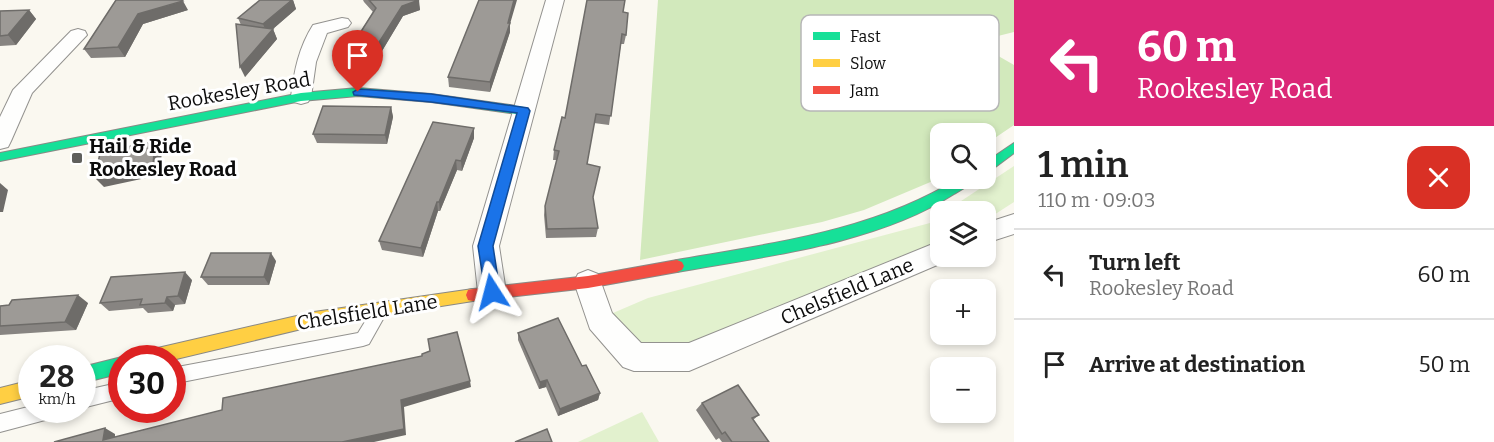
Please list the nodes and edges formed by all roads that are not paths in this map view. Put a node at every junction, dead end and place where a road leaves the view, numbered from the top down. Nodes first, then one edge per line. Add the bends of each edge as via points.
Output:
1 (555, 0) edge
2 (342, 23) dead end
3 (78, 35) dead end
4 (301, 97) junction
5 (524, 111) junction
6 (0, 141) edge
7 (1014, 147) edge
8 (0, 157) edge
9 (996, 160) edge
10 (955, 189) edge
11 (1013, 223) edge
12 (996, 229) edge
13 (930, 256) edge
14 (588, 282) junction
15 (492, 292) junction
16 (381, 309) junction
17 (186, 349) edge
18 (186, 373) edge
19 (18, 392) edge
20 (0, 396) edge
21 (18, 418) edge
22 (0, 423) edge

1 - 5 street
2 - 4 street via 313,27
3 - 6 street via 23,90
4 - 5 street, Rookesley Road via 358,92
4 - 8 street, Rookesley Road
5 - 15 street via 486,246
7 - 9 street
10 - 14 street, Chelsfield Lane via 904,213 842,233
11 - 12 street
13 - 14 street, Chelsfield Lane via 689,357 634,357 600,321
14 - 15 street, Chelsfield Lane
15 - 16 street, Chelsfield Lane
16 - 17 street, Chelsfield Lane via 267,329
16 - 18 lane via 363,339
19 - 20 street
21 - 22 lane

